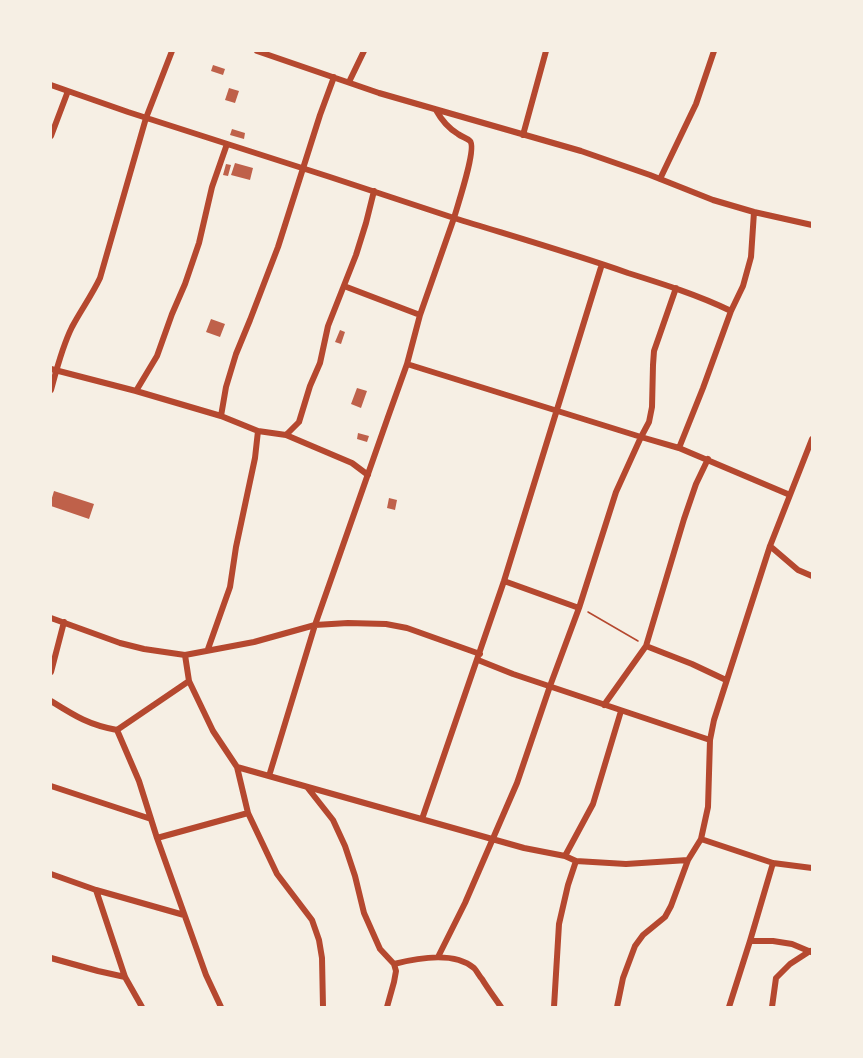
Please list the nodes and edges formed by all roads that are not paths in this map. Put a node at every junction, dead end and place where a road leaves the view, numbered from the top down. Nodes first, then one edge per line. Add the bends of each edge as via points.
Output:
1 (172, 51) edge
2 (257, 51) edge
3 (364, 51) edge
4 (546, 51) edge
5 (714, 51) edge
6 (334, 76) junction
7 (349, 82) junction
8 (51, 86) edge
9 (68, 91) junction
10 (436, 110) junction
11 (146, 117) junction
12 (523, 135) junction
13 (51, 136) edge
14 (227, 144) junction
15 (303, 168) junction
16 (660, 179) junction
17 (374, 191) junction
18 (754, 213) junction
19 (454, 218) junction
20 (812, 225) edge
21 (602, 264) junction
22 (344, 286) junction
23 (676, 288) junction
24 (731, 311) junction
25 (420, 315) junction
26 (407, 364) junction
27 (54, 369) edge
28 (51, 390) edge
29 (136, 391) junction
30 (557, 410) junction
31 (221, 416) junction
32 (258, 431) junction
33 (286, 435) junction
34 (641, 437) junction
35 (812, 439) edge
36 (678, 448) junction
37 (708, 459) junction
38 (368, 475) junction
39 (790, 495) junction
40 (770, 546) junction
41 (812, 576) edge
42 (504, 580) junction
43 (579, 608) junction
44 (51, 618) edge
45 (64, 622) junction
46 (315, 625) junction
47 (646, 646) junction
48 (208, 650) junction
49 (185, 655) junction
50 (479, 657) junction
51 (51, 672) edge
52 (726, 680) junction
53 (189, 681) junction
54 (550, 687) junction
55 (51, 701) edge
56 (604, 705) junction
57 (621, 711) junction
58 (117, 730) junction
59 (710, 740) junction
60 (237, 766) junction
61 (269, 776) junction
62 (51, 786) edge
63 (307, 787) junction
64 (248, 813) junction
65 (151, 819) junction
66 (422, 819) junction
67 (157, 838) junction
68 (492, 838) junction
69 (701, 838) junction
70 (565, 856) junction
71 (688, 860) junction
72 (576, 861) junction
73 (773, 863) junction
74 (812, 868) edge
75 (51, 874) edge
76 (96, 890) junction
77 (184, 915) junction
78 (750, 941) junction
79 (811, 951) edge
80 (438, 957) junction
81 (51, 958) edge
82 (394, 964) junction
83 (126, 977) junction
84 (142, 1007) edge
85 (221, 1007) edge
86 (323, 1007) edge
87 (387, 1007) edge
88 (501, 1007) edge
89 (554, 1007) edge
90 (617, 1007) edge
91 (729, 1007) edge
92 (772, 1007) edge

1 - 11 street
2 - 6 street
3 - 7 street
4 - 12 street
5 - 16 street via 696,104
6 - 7 street
6 - 15 street
7 - 10 street
8 - 9 street
9 - 11 street
9 - 13 street
10 - 12 street
10 - 19 street via 441,120 472,143
11 - 14 street
11 - 27 street via 100,278
12 - 16 street
14 - 15 street
14 - 29 street via 185,284 157,356
15 - 17 street
15 - 31 street via 278,247 233,362
16 - 18 street
17 - 19 street
17 - 22 street
18 - 20 street
18 - 24 street via 751,257
19 - 21 street
19 - 25 street
21 - 23 street
21 - 30 street
22 - 25 street
22 - 33 street via 299,422
23 - 24 street
23 - 34 street via 654,351 652,407
24 - 36 street
25 - 26 street
26 - 30 street
26 - 38 street
27 - 28 street
27 - 29 street
29 - 31 street
30 - 34 street
30 - 42 street
31 - 32 street
32 - 33 street
32 - 48 street via 230,586
33 - 38 street via 352,463
34 - 36 street
34 - 43 street via 616,492
35 - 39 street
36 - 37 street
37 - 39 street
37 - 47 street via 684,519
38 - 46 street
39 - 40 street
40 - 41 street via 798,570
40 - 52 street
42 - 43 street
42 - 50 street
43 - 54 street
44 - 45 street
45 - 49 street via 144,650
45 - 51 street
46 - 48 street
46 - 50 street via 386,624 407,628
46 - 61 street
47 - 52 street
47 - 56 street
48 - 49 street
49 - 53 street
50 - 54 street
50 - 66 street
52 - 59 street
53 - 58 street
53 - 60 street via 213,731
54 - 56 street
54 - 68 street via 517,783
55 - 58 street via 83,720
56 - 57 street
57 - 59 street
57 - 70 street via 593,804
58 - 65 street
59 - 69 street via 708,807
60 - 61 street
60 - 64 street
61 - 63 street
62 - 65 street
63 - 66 street
63 - 82 street via 333,820 355,876 364,914 380,949
64 - 67 street
64 - 86 street via 277,874 312,920 322,958
65 - 67 street
66 - 68 street
67 - 77 street
68 - 70 street
68 - 80 street
69 - 71 street
69 - 73 street
70 - 72 street
71 - 72 street via 626,864
71 - 90 street via 665,917 635,946
72 - 89 street via 559,924
73 - 74 street
73 - 78 street
75 - 76 street
76 - 77 street
76 - 83 street
77 - 85 street
78 - 79 street via 792,944
78 - 91 street
79 - 92 street via 776,978
80 - 82 street
80 - 88 street via 475,969
81 - 83 street
82 - 87 street via 396,971
83 - 84 street

